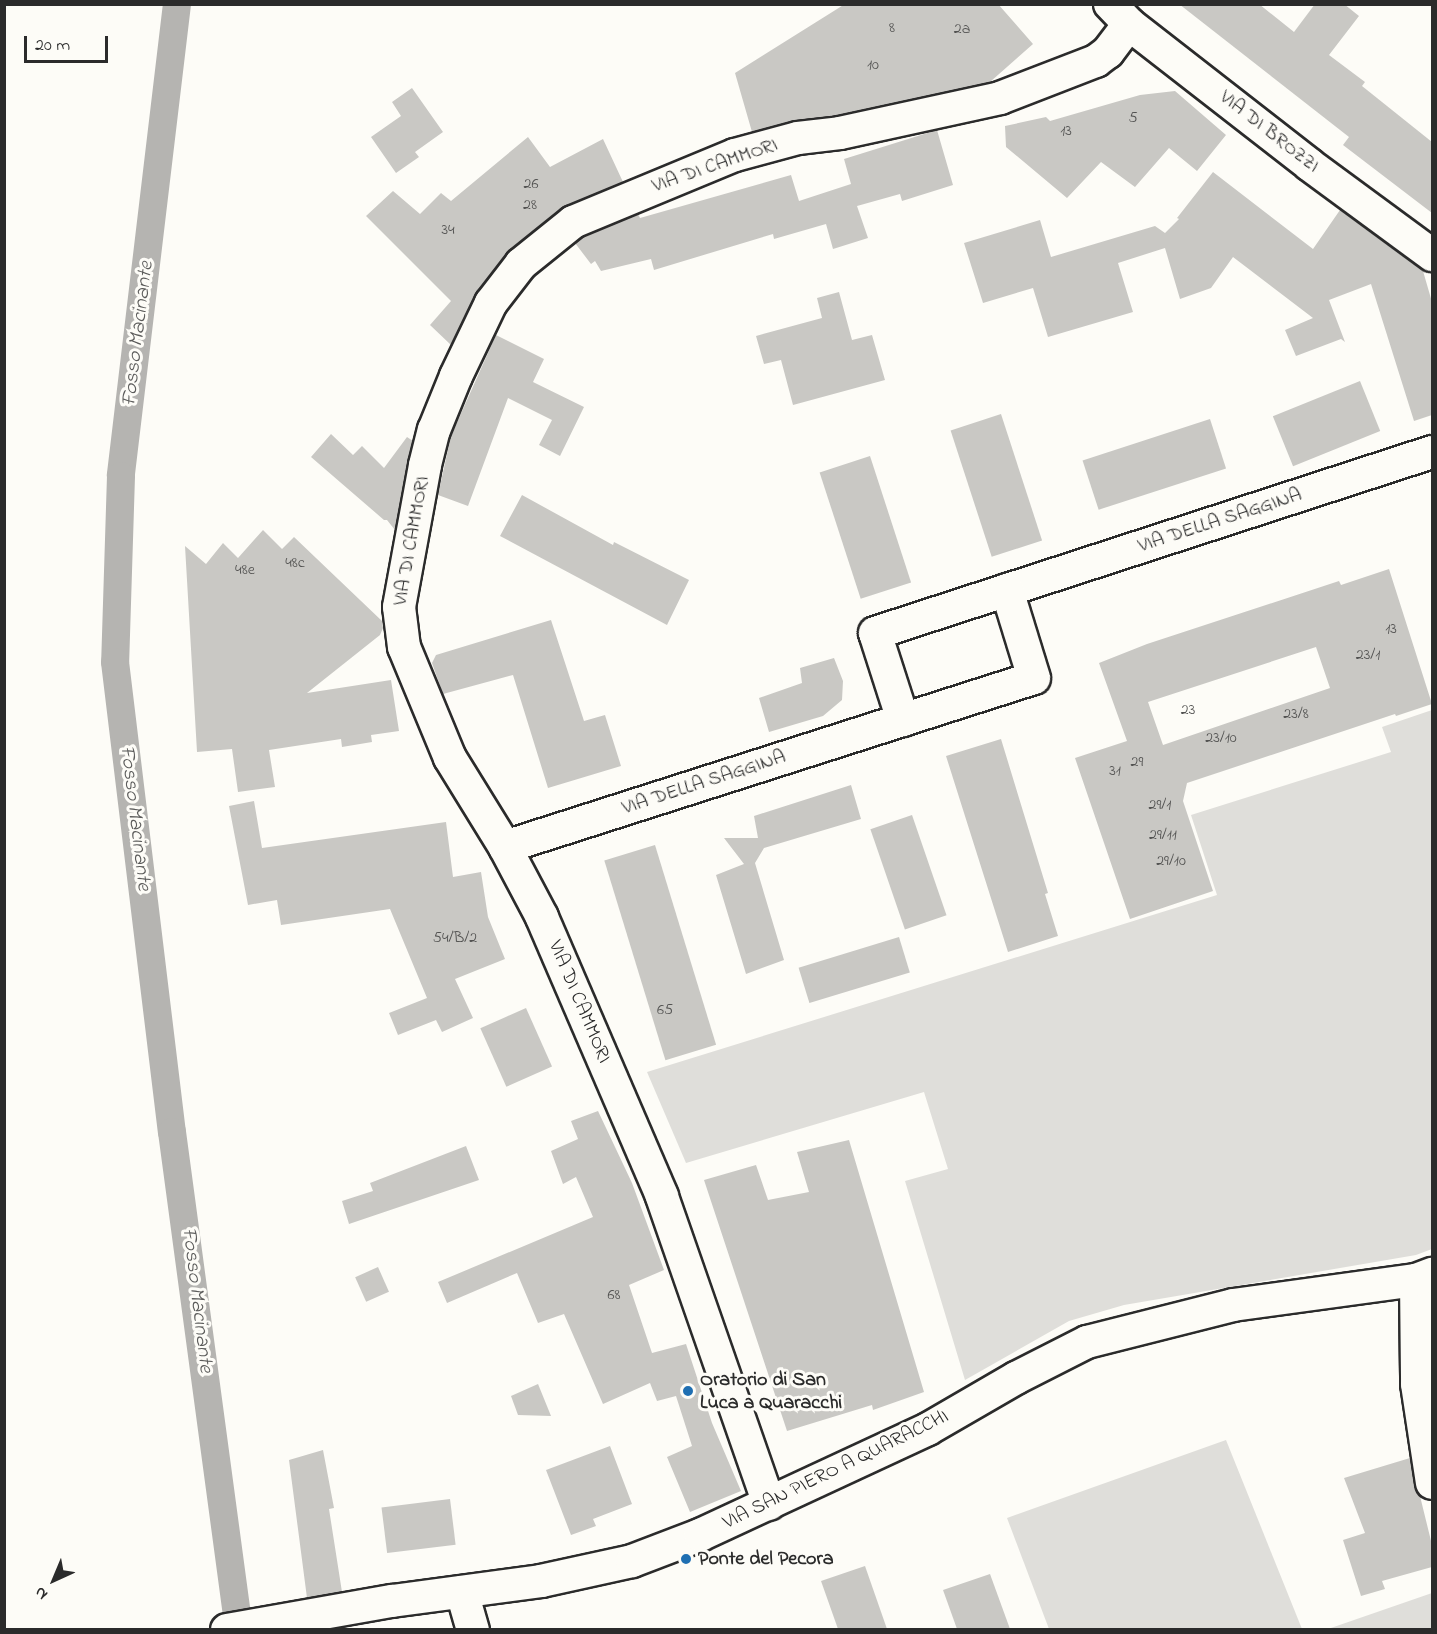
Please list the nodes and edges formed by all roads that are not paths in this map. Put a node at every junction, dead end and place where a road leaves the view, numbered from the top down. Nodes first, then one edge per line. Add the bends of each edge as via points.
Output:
1 (1120, 14) edge
2 (1432, 255) edge
3 (1432, 452) edge
4 (1007, 590) junction
5 (903, 720) junction
6 (505, 847) junction
7 (1424, 1277) edge
8 (1432, 1483) edge
9 (769, 1504) junction
10 (462, 1592) junction
11 (227, 1629) edge
12 (472, 1629) edge

1 - 2 street, VIA DI BROZZI via 1310,165
1 - 6 street, VIA DI CAMMORI via 1108,52 1096,61 1000,98 787,141 682,175 573,222 521,264 499,291 475,331 434,430 407,561 399,625 404,647 450,758
3 - 4 street, VIA DELLA SAGGINA
4 - 5 street, VIA DELLA SAGGINA via 1034,678
4 - 5 street, VIA DELLA SAGGINA via 875,633
5 - 6 street, VIA DELLA SAGGINA
6 - 9 street, VIA DI CAMMORI via 542,917 662,1196
7 - 8 street via 1417,1384
7 - 9 street, VIA SAN PIERO A QUARACCHI via 1233,1305 1087,1342 928,1429
9 - 10 street, VIA SAN PIERO A QUARACCHI via 632,1561 541,1581
10 - 11 street, VIA SAN PIERO A QUARACCHI
10 - 12 street

